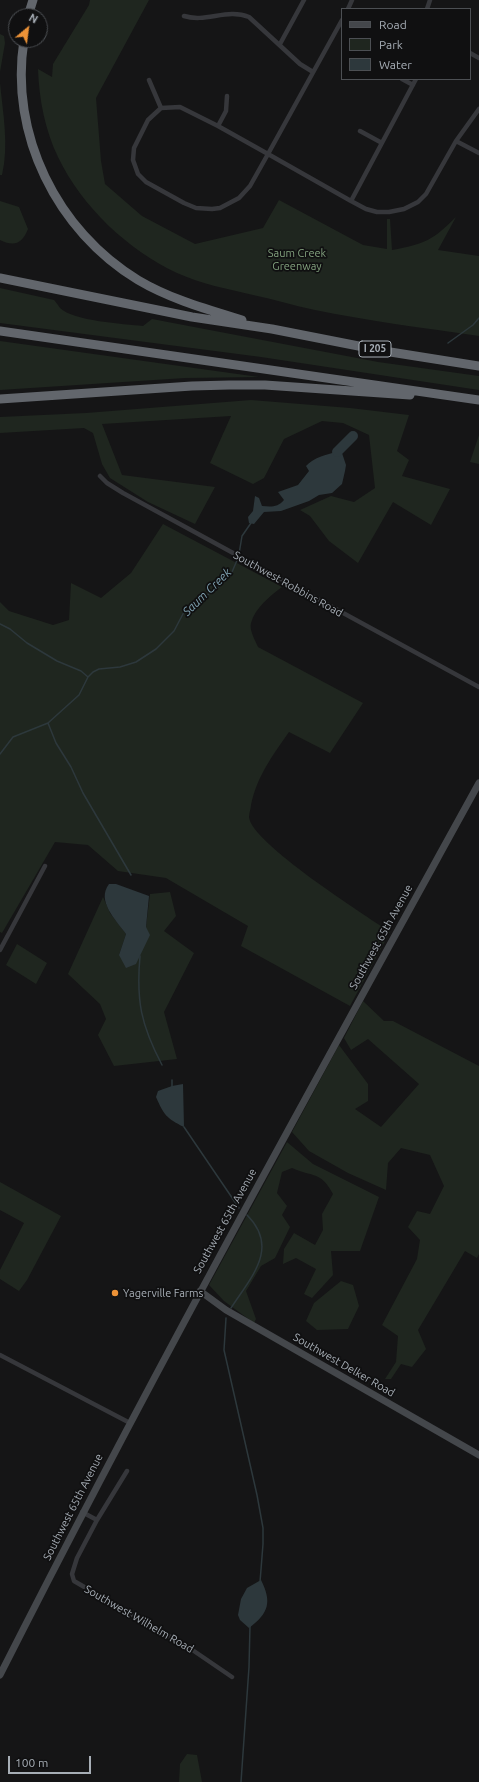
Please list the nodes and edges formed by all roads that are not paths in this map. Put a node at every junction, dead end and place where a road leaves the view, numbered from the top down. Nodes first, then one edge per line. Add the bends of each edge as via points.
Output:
1 (304, 0) edge
2 (184, 16) dead end
3 (341, 22) edge
4 (280, 44) junction
5 (23, 48) edge
6 (313, 72) junction
7 (149, 80) dead end
8 (404, 80) edge
9 (416, 80) edge
10 (413, 85) junction
11 (227, 96) dead end
12 (161, 108) junction
13 (479, 109) edge
14 (218, 126) junction
15 (360, 131) dead end
16 (456, 141) junction
17 (382, 143) junction
18 (479, 153) edge
19 (268, 154) junction
20 (351, 201) junction
21 (0, 278) edge
22 (272, 329) junction
23 (0, 331) edge
24 (479, 366) edge
25 (0, 400) edge
26 (477, 400) edge
27 (100, 476) dead end
28 (479, 687) edge
29 (479, 783) edge
30 (45, 866) dead end
31 (0, 950) edge
32 (200, 1291) junction
33 (0, 1355) edge
34 (130, 1423) junction
35 (479, 1455) edge
36 (128, 1471) dead end
37 (82, 1512) junction
38 (97, 1520) junction
39 (0, 1675) edge
40 (232, 1677) dead end

1 - 4 street
2 - 4 street via 196,19 230,13 242,14
3 - 6 street
4 - 6 street via 300,64
5 - 22 highway via 22,98 39,165 67,215 92,244 122,270 157,290 195,306
6 - 19 street
7 - 12 street
8 - 10 street
9 - 10 street
10 - 17 street
11 - 14 street via 226,110
12 - 14 street via 180,107
12 - 19 street via 148,120 136,141 134,165 146,182 190,206 212,209 233,202 250,186
13 - 16 street
14 - 19 street
15 - 17 street
16 - 18 street
16 - 20 street via 426,194 418,202 404,209 377,212
17 - 20 street
19 - 20 street
21 - 22 highway via 192,317
22 - 24 highway, I 205
23 - 26 highway
25 - 26 highway via 229,385 265,385
27 - 28 street, Southwest Robbins Road via 123,493
29 - 32 main road, Southwest 65th Avenue
30 - 31 street
32 - 34 main road, Southwest 65th Avenue
32 - 35 main road, Southwest Delker Road via 226,1310
33 - 34 street
34 - 37 main road, Southwest 65th Avenue
36 - 38 street
37 - 38 street
37 - 39 main road, Southwest 65th Avenue
38 - 40 street, Southwest Wilhelm Road via 73,1568 74,1581 191,1649

